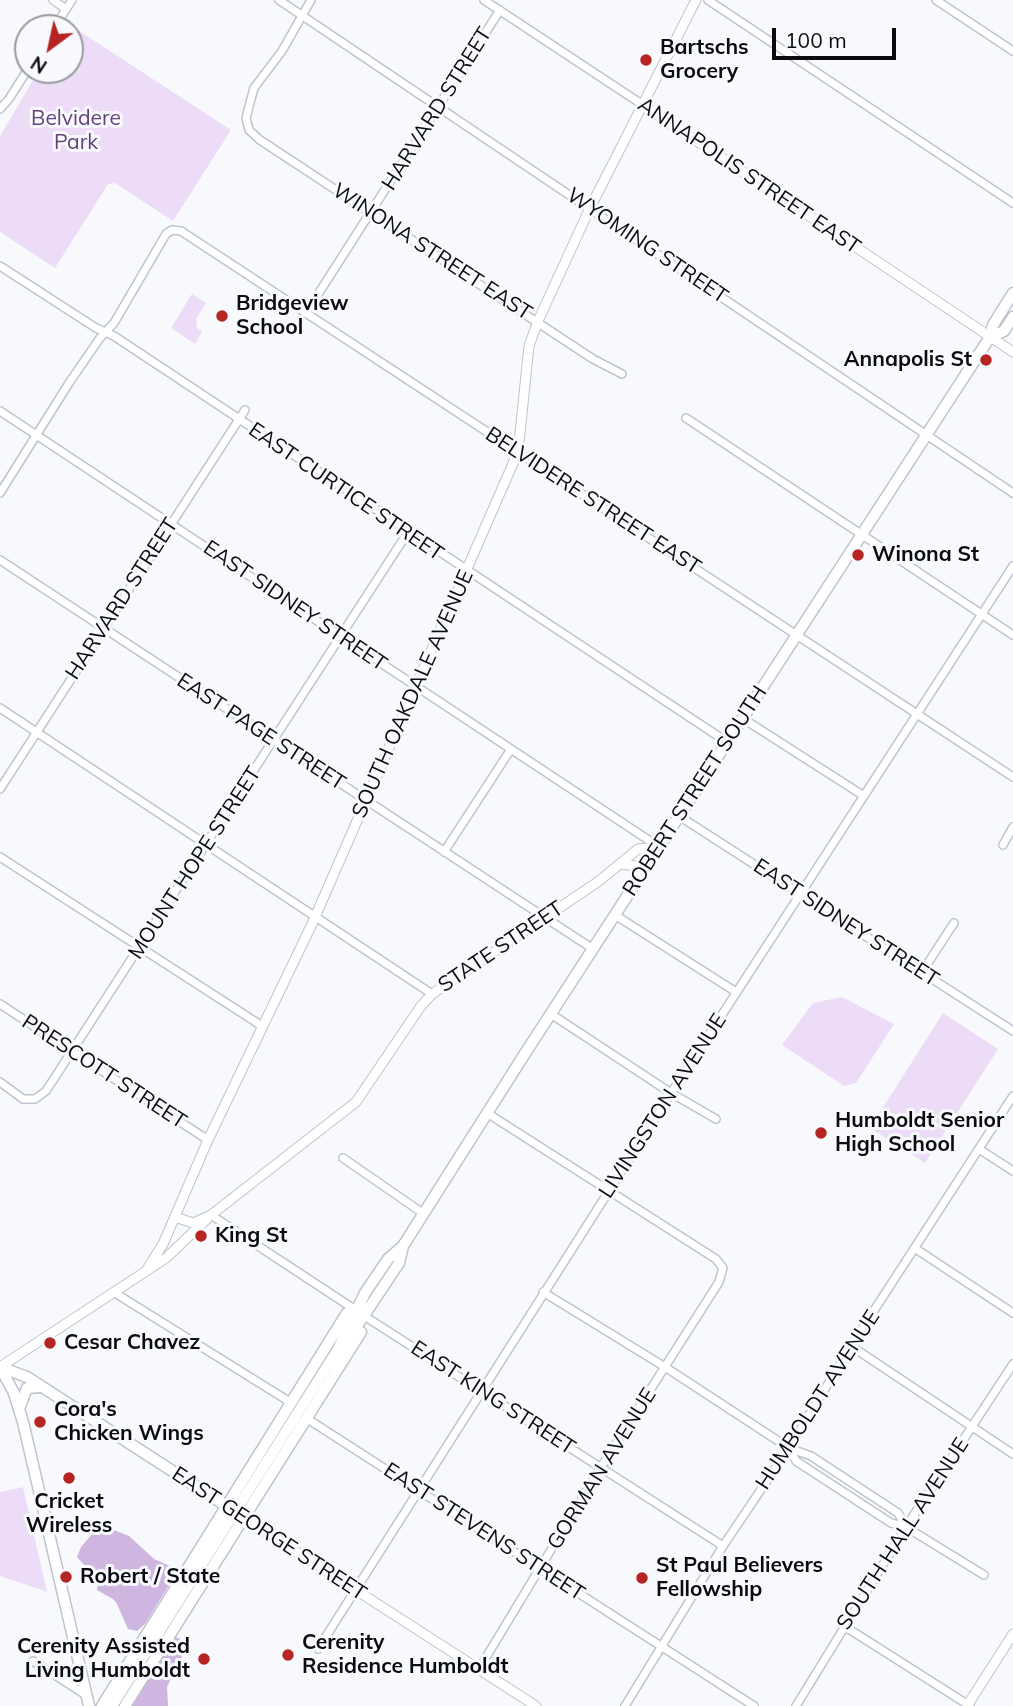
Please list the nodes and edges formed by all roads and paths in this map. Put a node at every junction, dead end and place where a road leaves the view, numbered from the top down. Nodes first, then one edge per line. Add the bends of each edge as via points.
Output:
1 (53, 0) edge
2 (72, 0) edge
3 (279, 0) edge
4 (311, 0) edge
5 (484, 0) edge
6 (696, 0) edge
7 (708, 0) edge
8 (936, 0) edge
9 (66, 9) junction
10 (500, 10) junction
11 (63, 14) edge
12 (302, 15) junction
13 (1013, 51) edge
14 (18, 84) edge
15 (437, 106) junction
16 (643, 106) junction
17 (0, 109) edge
18 (1013, 203) edge
19 (590, 208) junction
20 (371, 213) junction
21 (0, 266) edge
22 (1013, 293) edge
23 (306, 313) junction
24 (1013, 317) edge
25 (538, 321) junction
26 (106, 332) junction
27 (990, 337) junction
28 (1013, 352) edge
29 (622, 374) dead end
30 (245, 410) dead end
31 (0, 411) edge
32 (686, 418) dead end
33 (239, 420) junction
34 (927, 434) junction
35 (36, 435) junction
36 (518, 452) junction
37 (0, 493) edge
38 (1013, 493) edge
39 (171, 524) junction
40 (408, 532) junction
41 (862, 533) junction
42 (0, 560) edge
43 (1013, 566) edge
44 (466, 572) junction
45 (982, 614) junction
46 (104, 628) junction
47 (796, 635) junction
48 (1013, 635) edge
49 (341, 637) junction
50 (415, 686) junction
51 (0, 708) edge
52 (917, 715) junction
53 (742, 718) junction
54 (36, 733) junction
55 (275, 740) junction
56 (727, 742) junction
57 (511, 749) junction
58 (1013, 777) edge
59 (0, 789) edge
60 (864, 796) junction
61 (366, 801) junction
62 (679, 816) junction
63 (1013, 827) edge
64 (206, 845) junction
65 (1003, 845) dead end
66 (659, 847) junction
67 (444, 852) junction
68 (0, 857) edge
69 (622, 864) junction
70 (643, 871) junction
71 (801, 894) junction
72 (615, 915) junction
73 (315, 916) junction
74 (545, 917) junction
75 (954, 923) dead end
76 (140, 948) junction
77 (593, 949) junction
78 (922, 972) junction
79 (736, 992) junction
80 (432, 994) junction
81 (0, 1004) edge
82 (551, 1014) junction
83 (262, 1026) junction
84 (1013, 1031) edge
85 (72, 1051) junction
86 (0, 1082) edge
87 (671, 1093) junction
88 (1013, 1096) edge
89 (487, 1113) junction
90 (716, 1119) dead end
91 (208, 1140) junction
92 (979, 1149) junction
93 (343, 1158) dead end
94 (1013, 1171) edge
95 (608, 1192) junction
96 (424, 1214) junction
97 (211, 1215) junction
98 (175, 1217) junction
99 (916, 1249) junction
100 (145, 1271) junction
101 (543, 1292) junction
102 (114, 1293) junction
103 (371, 1296) junction
104 (351, 1307) junction
105 (1013, 1313) edge
106 (369, 1319) junction
107 (851, 1346) junction
108 (1013, 1364) edge
109 (0, 1367) edge
110 (666, 1367) junction
111 (42, 1387) junction
112 (483, 1391) junction
113 (290, 1402) junction
114 (19, 1409) junction
115 (306, 1418) junction
116 (972, 1427) junction
117 (789, 1448) junction
118 (1013, 1454) edge
119 (601, 1467) junction
120 (420, 1490) junction
121 (227, 1507) junction
122 (243, 1517) junction
123 (906, 1527) junction
124 (723, 1546) junction
125 (541, 1569) junction
126 (984, 1575) dead end
127 (357, 1590) junction
128 (844, 1626) junction
129 (1013, 1634) edge
130 (662, 1647) junction
131 (318, 1649) dead end
132 (33, 1661) dead end
133 (479, 1669) junction
134 (88, 1701) edge
135 (102, 1706) edge
136 (112, 1706) edge
137 (125, 1706) edge
138 (536, 1706) edge
139 (625, 1706) edge
140 (754, 1706) edge
141 (796, 1706) edge
142 (969, 1706) edge

1 - 9 street
2 - 9 street
3 - 12 street, WYOMING STREET
4 - 12 street
5 - 10 street, ANNAPOLIS STREET EAST
6 - 16 street, SOUTH OAKDALE AVENUE
7 - 18 street
8 - 13 street
9 - 11 street
10 - 15 street, HARVARD STREET
10 - 16 street, ANNAPOLIS STREET EAST
12 - 15 street, WYOMING STREET
12 - 20 street, WINONA STREET EAST via 254,88 246,117 249,130
14 - 17 street
15 - 19 street, WYOMING STREET
15 - 20 street, HARVARD STREET
16 - 19 street, SOUTH OAKDALE AVENUE
16 - 27 street, ANNAPOLIS STREET EAST
19 - 25 street, SOUTH OAKDALE AVENUE
19 - 34 street, WYOMING STREET
20 - 23 street, HARVARD STREET
20 - 25 street, WINONA STREET EAST
21 - 26 street, EAST CURTICE STREET
22 - 27 main road, ROBERT STREET SOUTH
23 - 26 street, BELVIDERE STREET EAST via 181,230 172,230
23 - 36 street, BELVIDERE STREET EAST
24 - 27 main road, ROBERT STREET SOUTH via 1004,331
25 - 29 street, WINONA STREET EAST
25 - 36 street, SOUTH OAKDALE AVENUE via 529,346
26 - 33 street, EAST CURTICE STREET
26 - 35 street
27 - 28 street, ANNAPOLIS STREET EAST
27 - 34 main road, ROBERT STREET SOUTH
30 - 33 street, HARVARD STREET
31 - 35 street, EAST SIDNEY STREET
32 - 41 street
33 - 39 street, HARVARD STREET
33 - 40 street, EAST CURTICE STREET
34 - 38 street, WYOMING STREET
34 - 41 main road, ROBERT STREET SOUTH
35 - 37 street
35 - 39 street, EAST SIDNEY STREET
36 - 44 street, SOUTH OAKDALE AVENUE
36 - 47 street, BELVIDERE STREET EAST
39 - 46 street, HARVARD STREET
39 - 49 street, EAST SIDNEY STREET
40 - 44 street, EAST CURTICE STREET
40 - 49 street, MOUNT HOPE STREET
41 - 45 street
41 - 47 main road, ROBERT STREET SOUTH
42 - 46 street, EAST PAGE STREET
43 - 45 street, LIVINGSTON AVENUE
44 - 50 street, SOUTH OAKDALE AVENUE
44 - 56 street, EAST CURTICE STREET
45 - 48 street
45 - 52 street, LIVINGSTON AVENUE
46 - 54 street, HARVARD STREET
46 - 55 street, EAST PAGE STREET
47 - 52 street, BELVIDERE STREET EAST
47 - 53 main road, ROBERT STREET SOUTH
49 - 50 street, EAST SIDNEY STREET
49 - 55 street, MOUNT HOPE STREET
50 - 57 street, EAST SIDNEY STREET
50 - 61 street, SOUTH OAKDALE AVENUE
51 - 54 street
52 - 58 street, BELVIDERE STREET EAST
52 - 60 street, LIVINGSTON AVENUE
53 - 56 main road, ROBERT STREET SOUTH
53 - 60 street
54 - 59 street, HARVARD STREET
54 - 64 street
55 - 61 street, EAST PAGE STREET
55 - 64 street, MOUNT HOPE STREET
56 - 62 main road, ROBERT STREET SOUTH
57 - 66 street, EAST SIDNEY STREET
57 - 67 street
60 - 71 street, LIVINGSTON AVENUE
61 - 67 street, EAST PAGE STREET
61 - 73 street, SOUTH OAKDALE AVENUE
62 - 66 main road, ROBERT STREET SOUTH
62 - 71 street, EAST SIDNEY STREET
63 - 65 street
64 - 73 street
64 - 76 street, MOUNT HOPE STREET
66 - 69 street, STATE STREET via 638,849
66 - 70 main road, ROBERT STREET SOUTH
67 - 74 street, EAST PAGE STREET
68 - 76 street
69 - 70 street
69 - 74 street, STATE STREET
70 - 72 main road, ROBERT STREET SOUTH
71 - 78 street, EAST SIDNEY STREET
71 - 79 street, LIVINGSTON AVENUE
72 - 77 main road, ROBERT STREET SOUTH
72 - 79 street
73 - 80 street
73 - 83 street, SOUTH OAKDALE AVENUE
74 - 77 street, EAST PAGE STREET
74 - 80 street, STATE STREET
75 - 78 street
76 - 83 street
76 - 85 street, MOUNT HOPE STREET
77 - 82 main road, ROBERT STREET SOUTH
78 - 84 street, EAST SIDNEY STREET
79 - 87 street, LIVINGSTON AVENUE
80 - 97 street, STATE STREET via 356,1102
81 - 85 street, PRESCOTT STREET
82 - 87 street
82 - 89 main road, ROBERT STREET SOUTH
83 - 91 street, SOUTH OAKDALE AVENUE
85 - 86 street, MOUNT HOPE STREET via 36,1099 23,1099
85 - 91 street, PRESCOTT STREET
87 - 90 street
87 - 95 street, LIVINGSTON AVENUE
88 - 92 street, HUMBOLDT AVENUE
89 - 95 street
89 - 96 main road, ROBERT STREET SOUTH
91 - 98 street, SOUTH OAKDALE AVENUE
92 - 94 street
92 - 99 street, HUMBOLDT AVENUE
93 - 96 street
95 - 101 street, LIVINGSTON AVENUE
95 - 110 street, GORMAN AVENUE via 716,1259 723,1268 719,1282
96 - 103 main road, ROBERT STREET SOUTH via 403,1246 388,1259
97 - 98 street via 193,1223
97 - 100 street, STATE STREET via 170,1255
97 - 104 street
98 - 100 street, SOUTH OAKDALE AVENUE
99 - 105 street
99 - 107 street, HUMBOLDT AVENUE
100 - 102 street, STATE STREET
101 - 110 street
101 - 112 street, LIVINGSTON AVENUE
102 - 109 street, STATE STREET
102 - 113 street
103 - 104 main road
103 - 106 main road
103 - 136 main road, ROBERT STREET SOUTH
104 - 113 main road
106 - 112 street, EAST KING STREET
106 - 115 main road
107 - 116 street
107 - 117 street, HUMBOLDT AVENUE
108 - 116 street, SOUTH HALL AVENUE
109 - 111 main road, EAST GEORGE STREET via 23,1374
109 - 114 main road
110 - 117 street
110 - 119 street, GORMAN AVENUE
111 - 114 main road via 27,1388
111 - 121 main road, EAST GEORGE STREET
112 - 119 street, EAST KING STREET
112 - 120 street, LIVINGSTON AVENUE
113 - 121 main road
114 - 134 main road
115 - 120 street, EAST STEVENS STREET
115 - 122 main road
116 - 118 street
116 - 123 street, SOUTH HALL AVENUE
117 - 123 street via 811,1456 898,1513
117 - 123 street via 796,1461 891,1523
117 - 124 street, HUMBOLDT AVENUE
119 - 124 street, EAST KING STREET
119 - 125 street, GORMAN AVENUE
120 - 125 street, EAST STEVENS STREET
120 - 127 street, LIVINGSTON AVENUE
121 - 122 main road, EAST GEORGE STREET, bridge
121 - 135 main road
122 - 127 street, EAST GEORGE STREET
122 - 137 main road
123 - 126 street
123 - 128 street, SOUTH HALL AVENUE
124 - 130 street, HUMBOLDT AVENUE
125 - 130 street, EAST STEVENS STREET
125 - 133 street, GORMAN AVENUE
127 - 131 street, LIVINGSTON AVENUE
127 - 133 street, EAST GEORGE STREET
128 - 141 street, SOUTH HALL AVENUE
128 - 142 street
129 - 142 street
130 - 139 street, HUMBOLDT AVENUE
130 - 140 street, EAST STEVENS STREET
132 - 134 street
133 - 138 street, EAST GEORGE STREET

